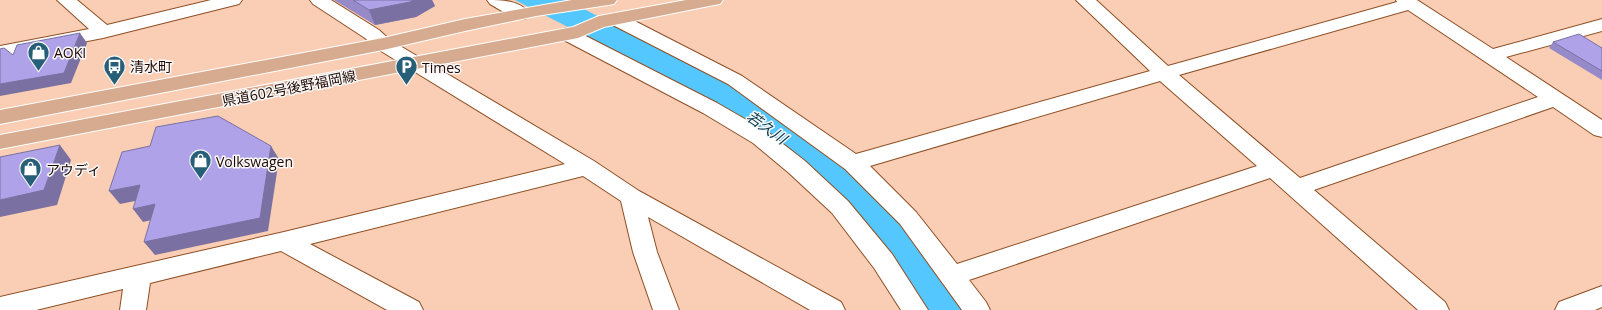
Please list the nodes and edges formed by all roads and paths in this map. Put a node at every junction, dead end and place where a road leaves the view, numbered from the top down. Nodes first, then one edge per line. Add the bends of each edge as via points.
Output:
1 (66, 0) edge
2 (233, 0) edge
3 (319, 0) edge
4 (496, 0) edge
5 (714, 0) edge
6 (1085, 0) edge
7 (582, 2) edge
8 (1407, 2) edge
9 (528, 13) junction
10 (608, 13) edge
11 (1602, 25) edge
12 (103, 32) junction
13 (572, 33) junction
14 (383, 44) junction
15 (0, 52) edge
16 (1489, 56) junction
17 (416, 63) junction
18 (1164, 73) junction
19 (1555, 99) junction
20 (0, 117) edge
21 (1602, 130) edge
22 (0, 142) edge
23 (853, 163) junction
24 (586, 167) junction
25 (1274, 169) junction
26 (1296, 188) junction
27 (631, 197) junction
28 (284, 241) junction
29 (138, 276) junction
30 (952, 276) junction
31 (1602, 296) edge
32 (0, 308) edge
33 (133, 310) edge
34 (410, 310) edge
35 (666, 310) edge
36 (832, 310) edge
37 (915, 310) edge
38 (977, 310) edge
39 (1436, 310) edge
40 (1568, 310) edge

1 - 12 street
2 - 12 street
3 - 14 street via 372,34
4 - 9 street
5 - 10 main road
6 - 18 street
7 - 9 main road, 県道602号後野福岡線
7 - 10 main road, 県道602号後野福岡線
8 - 16 street
8 - 18 street
9 - 14 main road, 県道602号後野福岡線
10 - 13 main road, 県道602号後野福岡線
10 - 23 street via 734,80
11 - 16 street
12 - 15 street
13 - 17 main road, 県道602号後野福岡線
13 - 37 street via 761,138 840,207 883,261
14 - 17 street
14 - 20 main road, 県道602号後野福岡線
16 - 19 street
17 - 22 main road, 県道602号後野福岡線
17 - 24 street
18 - 23 street
18 - 25 street
19 - 21 street
19 - 26 street
23 - 30 street via 908,218
24 - 27 street
24 - 28 street
25 - 26 street
25 - 30 street
26 - 39 street
27 - 35 street via 645,252
27 - 36 street
28 - 29 street
28 - 34 street
29 - 32 street
29 - 33 street
30 - 38 street
31 - 40 street

